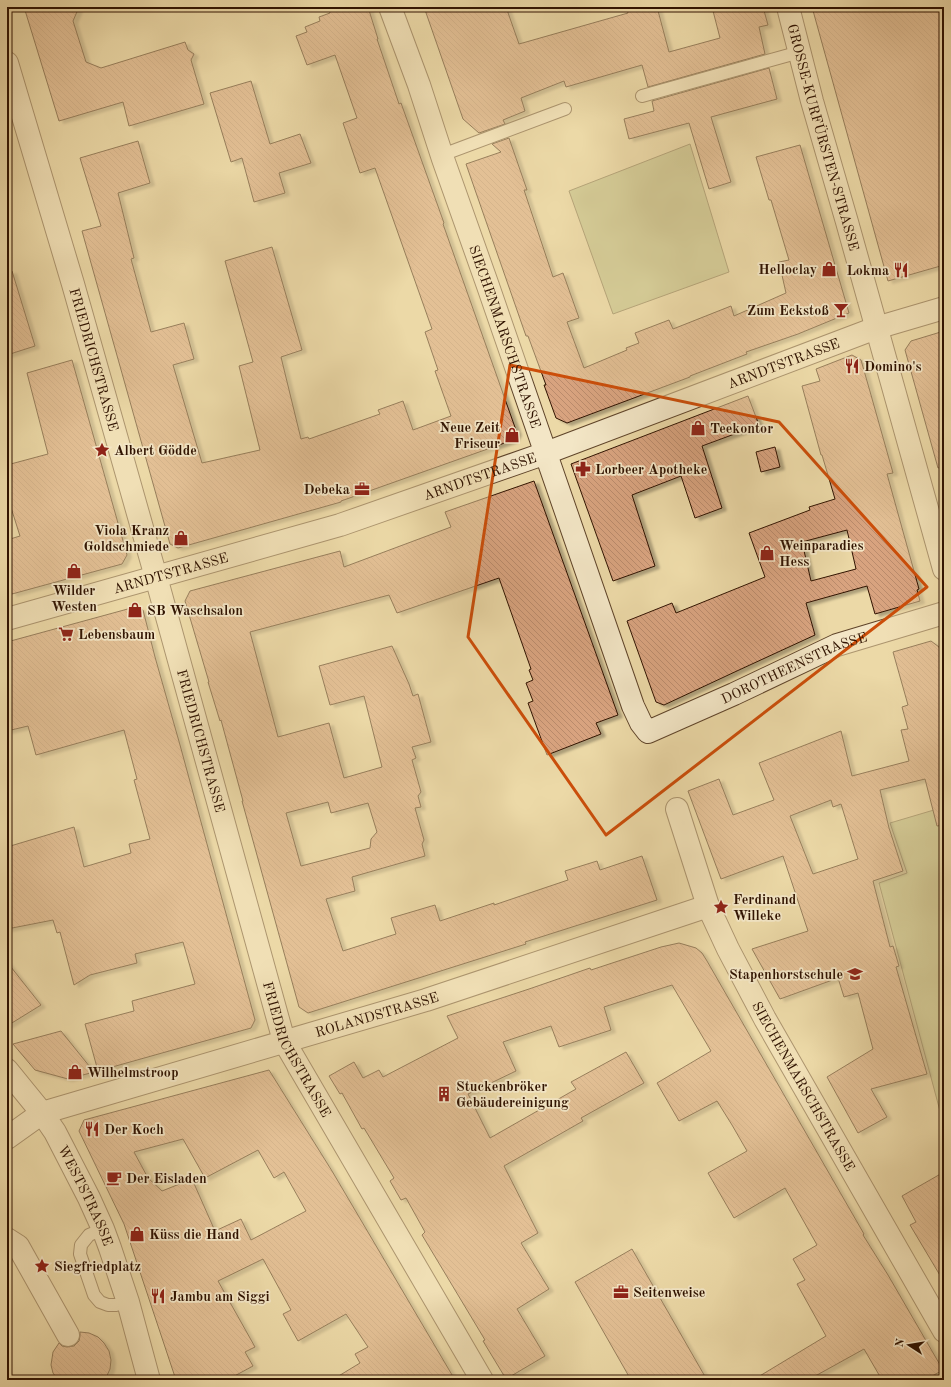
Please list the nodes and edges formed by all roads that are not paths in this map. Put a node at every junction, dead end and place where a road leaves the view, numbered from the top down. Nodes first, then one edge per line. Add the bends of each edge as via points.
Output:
1 (390, 7) edge
2 (788, 7) edge
3 (800, 52) junction
4 (7, 63) edge
5 (642, 96) dead end
6 (565, 109) dead end
7 (442, 155) junction
8 (944, 308) edge
9 (876, 328) junction
10 (546, 453) junction
11 (944, 569) edge
12 (156, 577) junction
13 (944, 613) edge
14 (7, 619) edge
15 (648, 732) joint
16 (677, 809) dead end
17 (711, 912) junction
18 (284, 1041) junction
19 (7, 1070) edge
20 (42, 1113) junction
21 (7, 1138) edge
22 (103, 1229) junction
23 (7, 1239) edge
24 (128, 1302) junction
25 (944, 1331) edge
26 (68, 1334) dead end
27 (149, 1380) edge
28 (482, 1380) edge

1 - 7 street, SIECHENMARSCHSTRASSE
2 - 3 street, GROSSE-KURFÜRSTEN-STRASSE
3 - 5 lane
3 - 9 street, GROSSE-KURFÜRSTEN-STRASSE
4 - 12 street, FRIEDRICHSTRASSE via 71,276
6 - 7 lane
7 - 10 street, SIECHENMARSCHSTRASSE
8 - 9 street, ARNDTSTRASSE
9 - 10 street, ARNDTSTRASSE
9 - 11 street, GROSSE-KURFÜRSTEN-STRASSE
10 - 12 street, ARNDTSTRASSE via 324,531
10 - 15 street, SIECHENMARSCHSTRASSE via 633,706
12 - 14 street, ARNDTSTRASSE
12 - 18 street, FRIEDRICHSTRASSE
13 - 15 street, DOROTHEENSTRASSE via 837,645
16 - 17 street, SIECHENMARSCHSTRASSE
17 - 18 street, ROLANDSTRASSE
17 - 25 street, SIECHENMARSCHSTRASSE via 765,1020
18 - 20 street, ROLANDSTRASSE
18 - 28 street, FRIEDRICHSTRASSE
19 - 20 street, WESTSTRASSE
20 - 21 street
20 - 22 street, WESTSTRASSE via 75,1169
22 - 24 street, WESTSTRASSE
22 - 24 lane via 89,1235 81,1245 80,1254 94,1295 100,1302 108,1305
23 - 26 street via 18,1246
24 - 27 street, WESTSTRASSE

